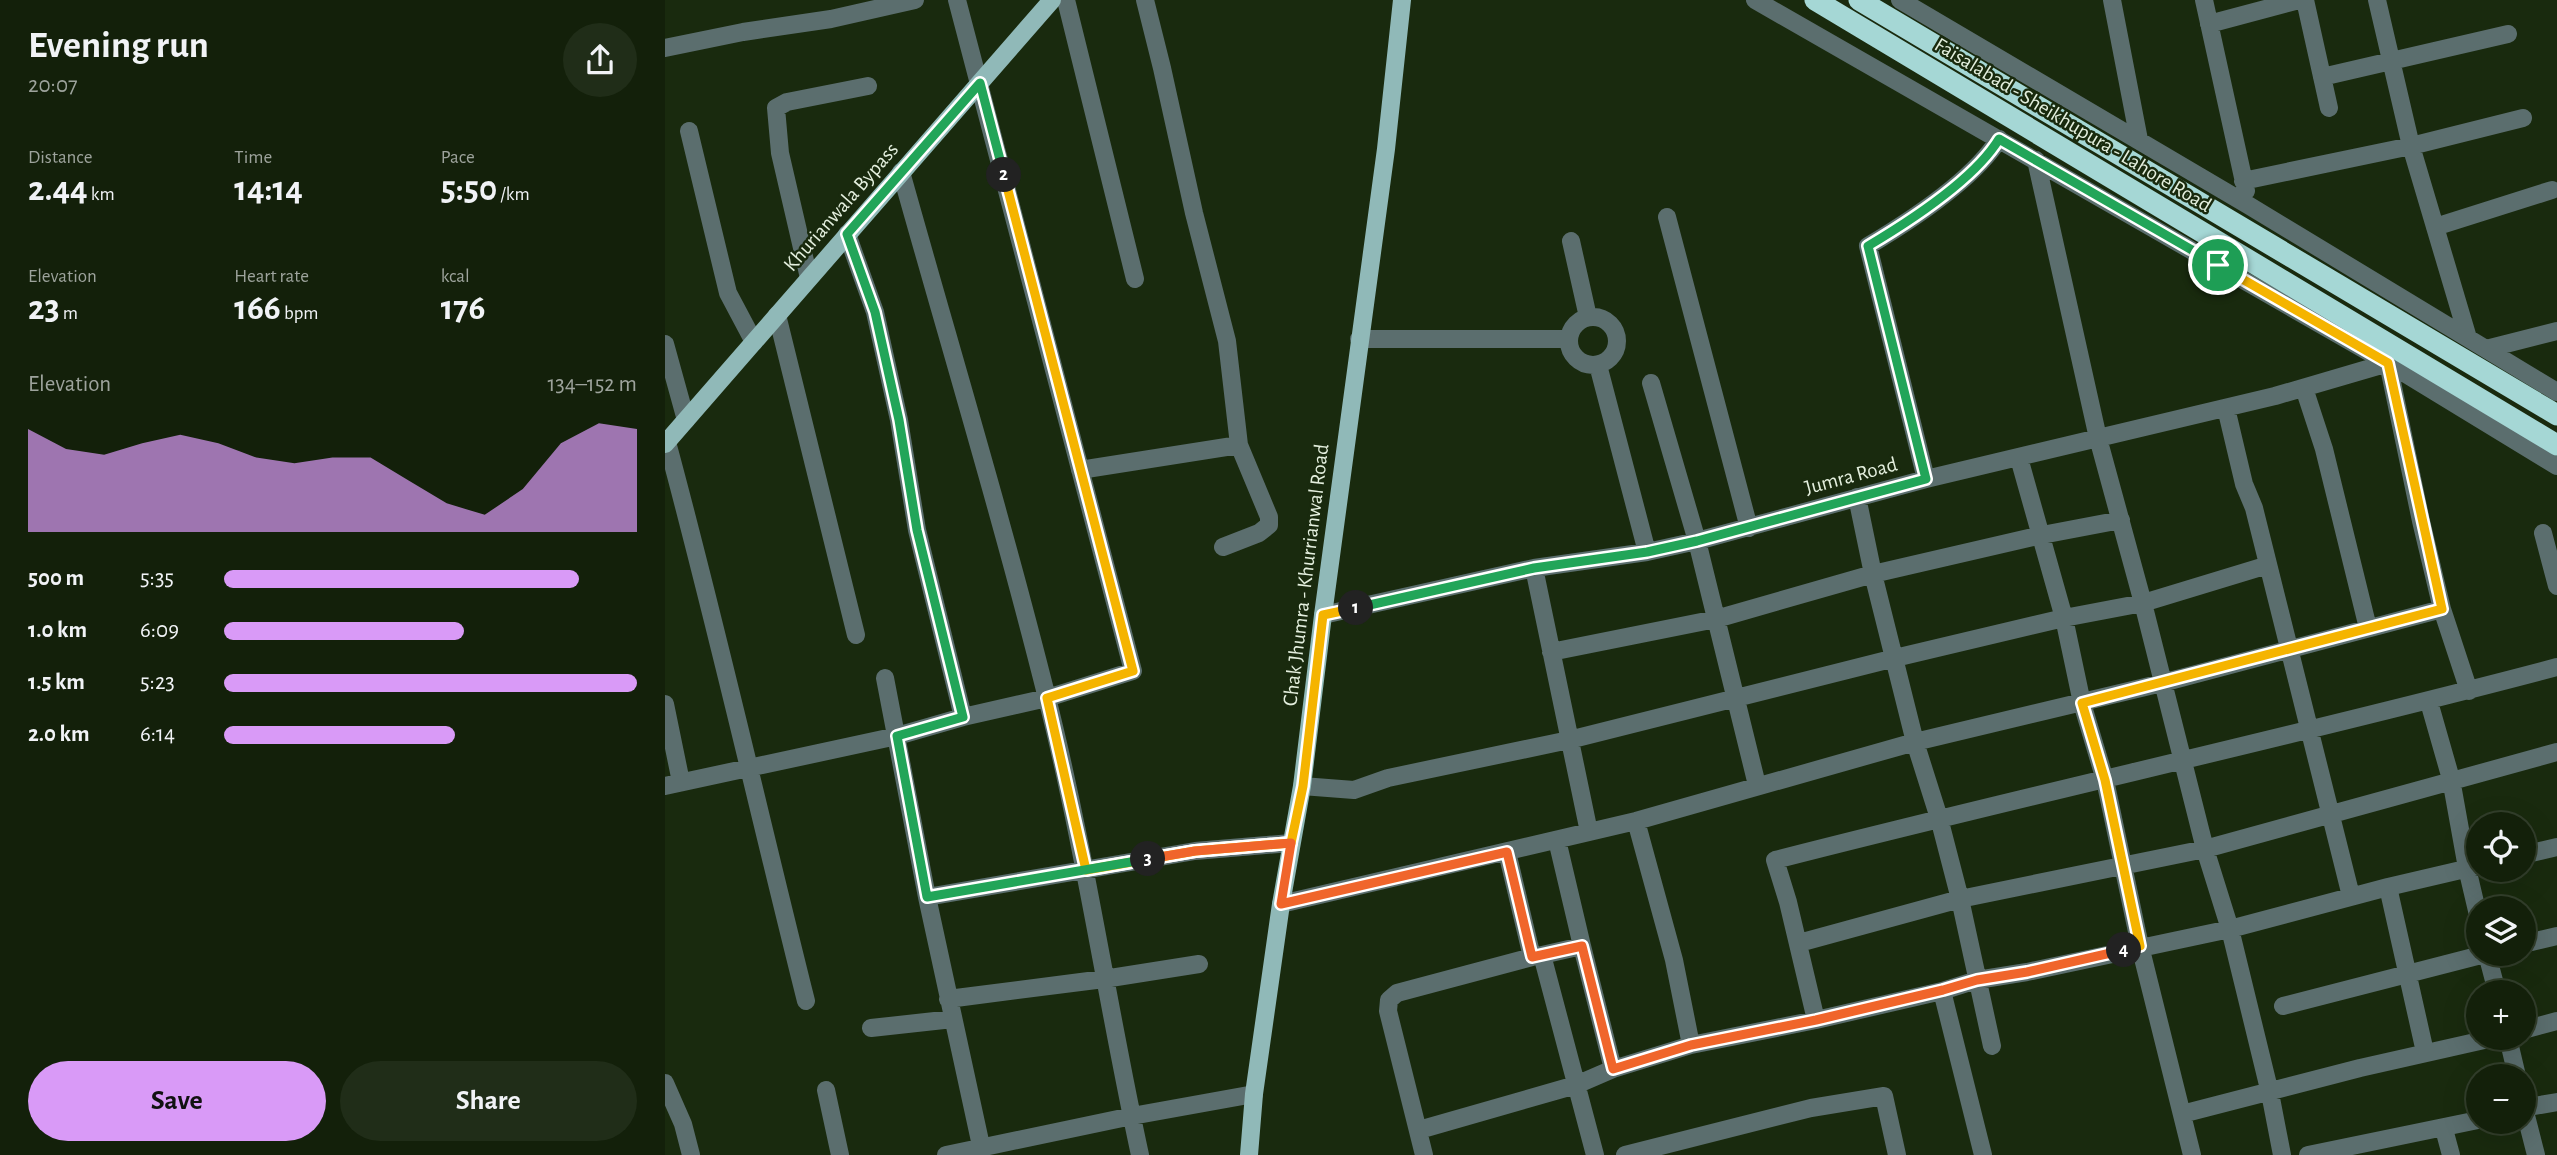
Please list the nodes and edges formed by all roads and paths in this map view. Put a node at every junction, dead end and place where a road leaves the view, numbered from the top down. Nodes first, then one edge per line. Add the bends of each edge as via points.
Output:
1 (915, 0) edge
2 (957, 0) edge
3 (1052, 0) edge
4 (1066, 0) edge
5 (1145, 0) edge
6 (1402, 0) edge
7 (1755, 0) edge
8 (1815, 0) edge
9 (1859, 0) edge
10 (1900, 0) edge
11 (2112, 0) edge
12 (2204, 0) edge
13 (2299, 0) edge
14 (2305, 0) edge
15 (2377, 0) edge
16 (2209, 23) junction
17 (2508, 33) dead end
18 (665, 48) edge
19 (2391, 61) junction
20 (2322, 77) junction
21 (980, 83) junction
22 (868, 86) dead end
23 (2329, 108) dead end
24 (2523, 118) dead end
25 (689, 131) dead end
26 (1999, 139) junction
27 (2139, 140) junction
28 (2411, 146) junction
29 (2036, 160) junction
30 (901, 172) junction
31 (2243, 181) junction
32 (2552, 191) dead end
33 (2248, 205) junction
34 (1667, 217) dead end
35 (2435, 227) junction
36 (847, 234) junction
37 (1571, 241) dead end
38 (809, 278) junction
39 (1135, 279) dead end
40 (777, 316) junction
41 (1588, 317) junction
42 (2557, 331) edge
43 (2468, 338) junction
44 (1359, 339) junction
45 (1569, 339) junction
46 (754, 342) junction
47 (665, 344) edge
48 (2486, 349) junction
49 (2388, 363) junction
50 (1598, 365) junction
51 (1651, 383) dead end
52 (2304, 388) junction
53 (2557, 392) edge
54 (2226, 408) junction
55 (2557, 415) edge
56 (686, 420) junction
57 (2098, 438) junction
58 (666, 443) edge
59 (1239, 444) junction
60 (2557, 445) edge
61 (2019, 458) junction
62 (2557, 466) edge
63 (1080, 470) junction
64 (1926, 479) junction
65 (1857, 498) junction
66 (2121, 520) junction
67 (1749, 528) junction
68 (2543, 533) dead end
69 (2042, 535) junction
70 (1697, 541) junction
71 (1223, 547) dead end
72 (1647, 552) junction
73 (2268, 565) junction
74 (1534, 568) junction
75 (1873, 574) junction
76 (2557, 586) edge
77 (2143, 603) junction
78 (2442, 609) junction
79 (1323, 615) junction
80 (2064, 618) junction
81 (1716, 620) junction
82 (2368, 628) junction
83 (856, 635) dead end
84 (2290, 650) junction
85 (1551, 652) junction
86 (1895, 658) junction
87 (2557, 667) edge
88 (885, 678) dead end
89 (2162, 683) junction
90 (2469, 691) junction
91 (1047, 698) junction
92 (1735, 698) junction
93 (2429, 702) junction
94 (2082, 703) junction
95 (665, 704) edge
96 (963, 717) junction
97 (2311, 731) junction
98 (897, 736) junction
99 (1569, 740) junction
100 (1915, 742) junction
101 (2557, 752) edge
102 (2184, 762) junction
103 (748, 767) junction
104 (2451, 779) junction
105 (2105, 780) junction
106 (673, 784) edge
107 (1757, 785) junction
108 (1303, 786) junction
109 (2332, 814) junction
110 (1939, 818) junction
111 (1636, 821) junction
112 (1589, 832) junction
113 (1557, 840) junction
114 (2466, 842) edge
115 (1291, 843) junction
116 (2557, 847) edge
117 (2205, 849) junction
118 (1507, 852) junction
119 (2536, 852) edge
120 (2124, 866) junction
121 (2466, 868) edge
122 (1086, 870) junction
123 (2388, 887) junction
124 (927, 897) junction
125 (2351, 897) junction
126 (1960, 899) junction
127 (1281, 904) junction
128 (2230, 929) junction
129 (2557, 936) edge
130 (2536, 941) edge
131 (1798, 943) junction
132 (1582, 946) junction
133 (2140, 946) junction
134 (1537, 956) junction
135 (2466, 959) edge
136 (1199, 964) dead end
137 (2409, 972) junction
138 (1104, 979) junction
139 (1977, 980) junction
140 (1943, 990) junction
141 (948, 999) junction
142 (806, 1001) dead end
143 (2283, 1006) dead end
144 (953, 1020) junction
145 (1816, 1020) junction
146 (2557, 1021) edge
147 (2536, 1027) edge
148 (871, 1028) dead end
149 (2466, 1044) edge
150 (1691, 1045) junction
151 (1992, 1046) dead end
152 (2425, 1052) junction
153 (1613, 1069) junction
154 (665, 1083) edge
155 (1576, 1085) junction
156 (826, 1090) dead end
157 (2270, 1093) junction
158 (1254, 1094) junction
159 (2557, 1102) edge
160 (2536, 1105) edge
161 (2182, 1114) junction
162 (1132, 1116) junction
163 (2466, 1123) edge
164 (2444, 1129) junction
165 (1419, 1130) junction
166 (2531, 1134) edge
167 (1252, 1135) junction
168 (982, 1151) edge
169 (691, 1155) edge
170 (840, 1155) edge
171 (946, 1155) edge
172 (1140, 1155) edge
173 (1249, 1155) edge
174 (1258, 1155) edge
175 (1424, 1155) edge
176 (1595, 1155) edge
177 (1625, 1155) edge
178 (1897, 1155) edge
179 (1983, 1155) edge
180 (2192, 1155) edge
181 (2282, 1155) edge
182 (2308, 1155) edge
183 (2451, 1155) edge
184 (2536, 1155) edge

1 - 18 street
2 - 21 street
3 - 21 main road, Khurianwala Bypass
4 - 39 street
5 - 59 street via 1227,341
6 - 44 main road, Chak Jhumra - Khurrianwal Road
7 - 26 street
8 - 60 highway, Faisalabad - Sheikhupura - Lahore Road
9 - 55 highway, Faisalabad - Sheikhupura - Lahore Road
10 - 27 street
11 - 27 street
12 - 16 street
13 - 16 street
14 - 20 street
15 - 19 street
16 - 31 street
17 - 19 street
19 - 20 street
19 - 28 street
20 - 23 street
21 - 30 main road, Khurianwala Bypass
21 - 63 street
22 - 38 street via 776,108 780,153
24 - 28 street
25 - 46 street via 728,293
26 - 29 street
26 - 64 street via 1988,156 1942,195 1868,246
27 - 33 street
28 - 31 street
28 - 35 street
29 - 49 street
29 - 57 street
30 - 36 main road, Khurianwala Bypass
30 - 91 street
31 - 33 street
32 - 35 street
33 - 43 street
34 - 67 street
35 - 43 street
36 - 38 main road, Khurianwala Bypass
36 - 96 street via 875,312 917,530
37 - 41 street
38 - 40 main road, Khurianwala Bypass
40 - 46 main road, Khurianwala Bypass
40 - 83 street
41 - 45 street via 1573,327
41 - 50 street via 1607,321 1617,336 1614,355
42 - 48 street
43 - 48 street
44 - 45 street
44 - 79 main road, Chak Jhumra - Khurrianwal Road
45 - 50 street via 1573,355 1588,365
46 - 56 main road, Khurianwala Bypass
47 - 56 street
48 - 53 street
49 - 52 street, Jumra Road
49 - 62 street
49 - 78 street
50 - 72 street
51 - 70 street
52 - 54 street, Jumra Road
52 - 82 street via 2324,449
54 - 57 street, Jumra Road
54 - 73 street
56 - 58 main road, Khurianwala Bypass
57 - 61 street, Jumra Road
57 - 66 street
58 - 103 street via 708,590
59 - 63 street
59 - 71 street via 1269,525
61 - 64 street, Jumra Road
61 - 69 street
63 - 91 street via 1133,671
64 - 65 street, Jumra Road
65 - 67 street, Jumra Road
65 - 75 street
66 - 69 street
66 - 77 street
67 - 70 street, Jumra Road
68 - 76 street
69 - 75 street
69 - 80 street
70 - 72 street, Jumra Road
70 - 81 street
72 - 74 street, Jumra Road
73 - 77 street
73 - 84 street
74 - 79 street, Jumra Road
74 - 85 street
75 - 81 street
75 - 86 street
77 - 80 street
77 - 89 street
78 - 82 street
78 - 90 street
79 - 108 main road, Chak Jhumra - Khurrianwal Road
80 - 86 street
80 - 94 street
81 - 85 street
81 - 92 street
82 - 84 street
84 - 89 street
84 - 97 street
85 - 99 street
86 - 92 street
86 - 100 street
87 - 90 street
88 - 98 street
89 - 94 street
89 - 102 street
90 - 93 street
91 - 96 street
91 - 122 street
92 - 99 street
92 - 107 street
93 - 97 street
93 - 104 street
94 - 100 street
94 - 105 street
95 - 106 street
96 - 98 street
97 - 102 street
97 - 109 street
98 - 103 street
98 - 124 street
99 - 108 street via 1388,778 1354,790
99 - 112 street
100 - 107 street
100 - 110 street
101 - 104 street
102 - 105 street
102 - 117 street
103 - 106 street
103 - 142 street
104 - 109 street
104 - 114 street
105 - 110 street
105 - 120 street
107 - 111 street
108 - 115 main road, Chak Jhumra - Khurrianwal Road
109 - 117 street
109 - 125 street
110 - 126 street
110 - 131 street via 1775,860
111 - 112 street
111 - 150 street via 1674,960
112 - 113 street
113 - 118 street
113 - 132 street
115 - 122 street via 1195,851
115 - 127 main road, Chak Jhumra - Khurrianwal Road
116 - 119 street
117 - 120 street
117 - 128 street
118 - 127 street
118 - 134 street
120 - 126 street
120 - 133 street
121 - 123 street
122 - 124 street
122 - 138 street
123 - 125 street
123 - 137 street
124 - 141 street
125 - 128 street
126 - 131 street
126 - 139 street
127 - 158 main road, Chak Jhumra - Khurrianwal Road
128 - 133 street
128 - 157 street
129 - 130 street
131 - 145 street
132 - 134 street
132 - 153 street
133 - 139 street
133 - 161 street
134 - 155 street
134 - 165 street via 1397,993 1389,1000
135 - 137 street
136 - 138 street
137 - 143 street
137 - 152 street
138 - 141 street
138 - 162 street
139 - 140 street
139 - 151 street
140 - 145 street
140 - 179 street
141 - 144 street
144 - 148 street
144 - 168 street
145 - 150 street
146 - 147 street
149 - 152 street
150 - 153 street
152 - 157 street
153 - 155 street
154 - 169 street
155 - 165 street
155 - 176 street
156 - 170 street
157 - 161 street
157 - 181 street
158 - 162 street
158 - 167 main road, Chak Jhumra - Khurrianwal Road
159 - 160 street
161 - 180 street
162 - 168 street
162 - 172 street
163 - 164 street
164 - 182 street
164 - 183 street
165 - 175 street
166 - 184 street
167 - 173 main road, Chak Jhumra - Khurrianwal Road
167 - 174 street
168 - 171 street
177 - 178 street via 1811,1108 1884,1096

